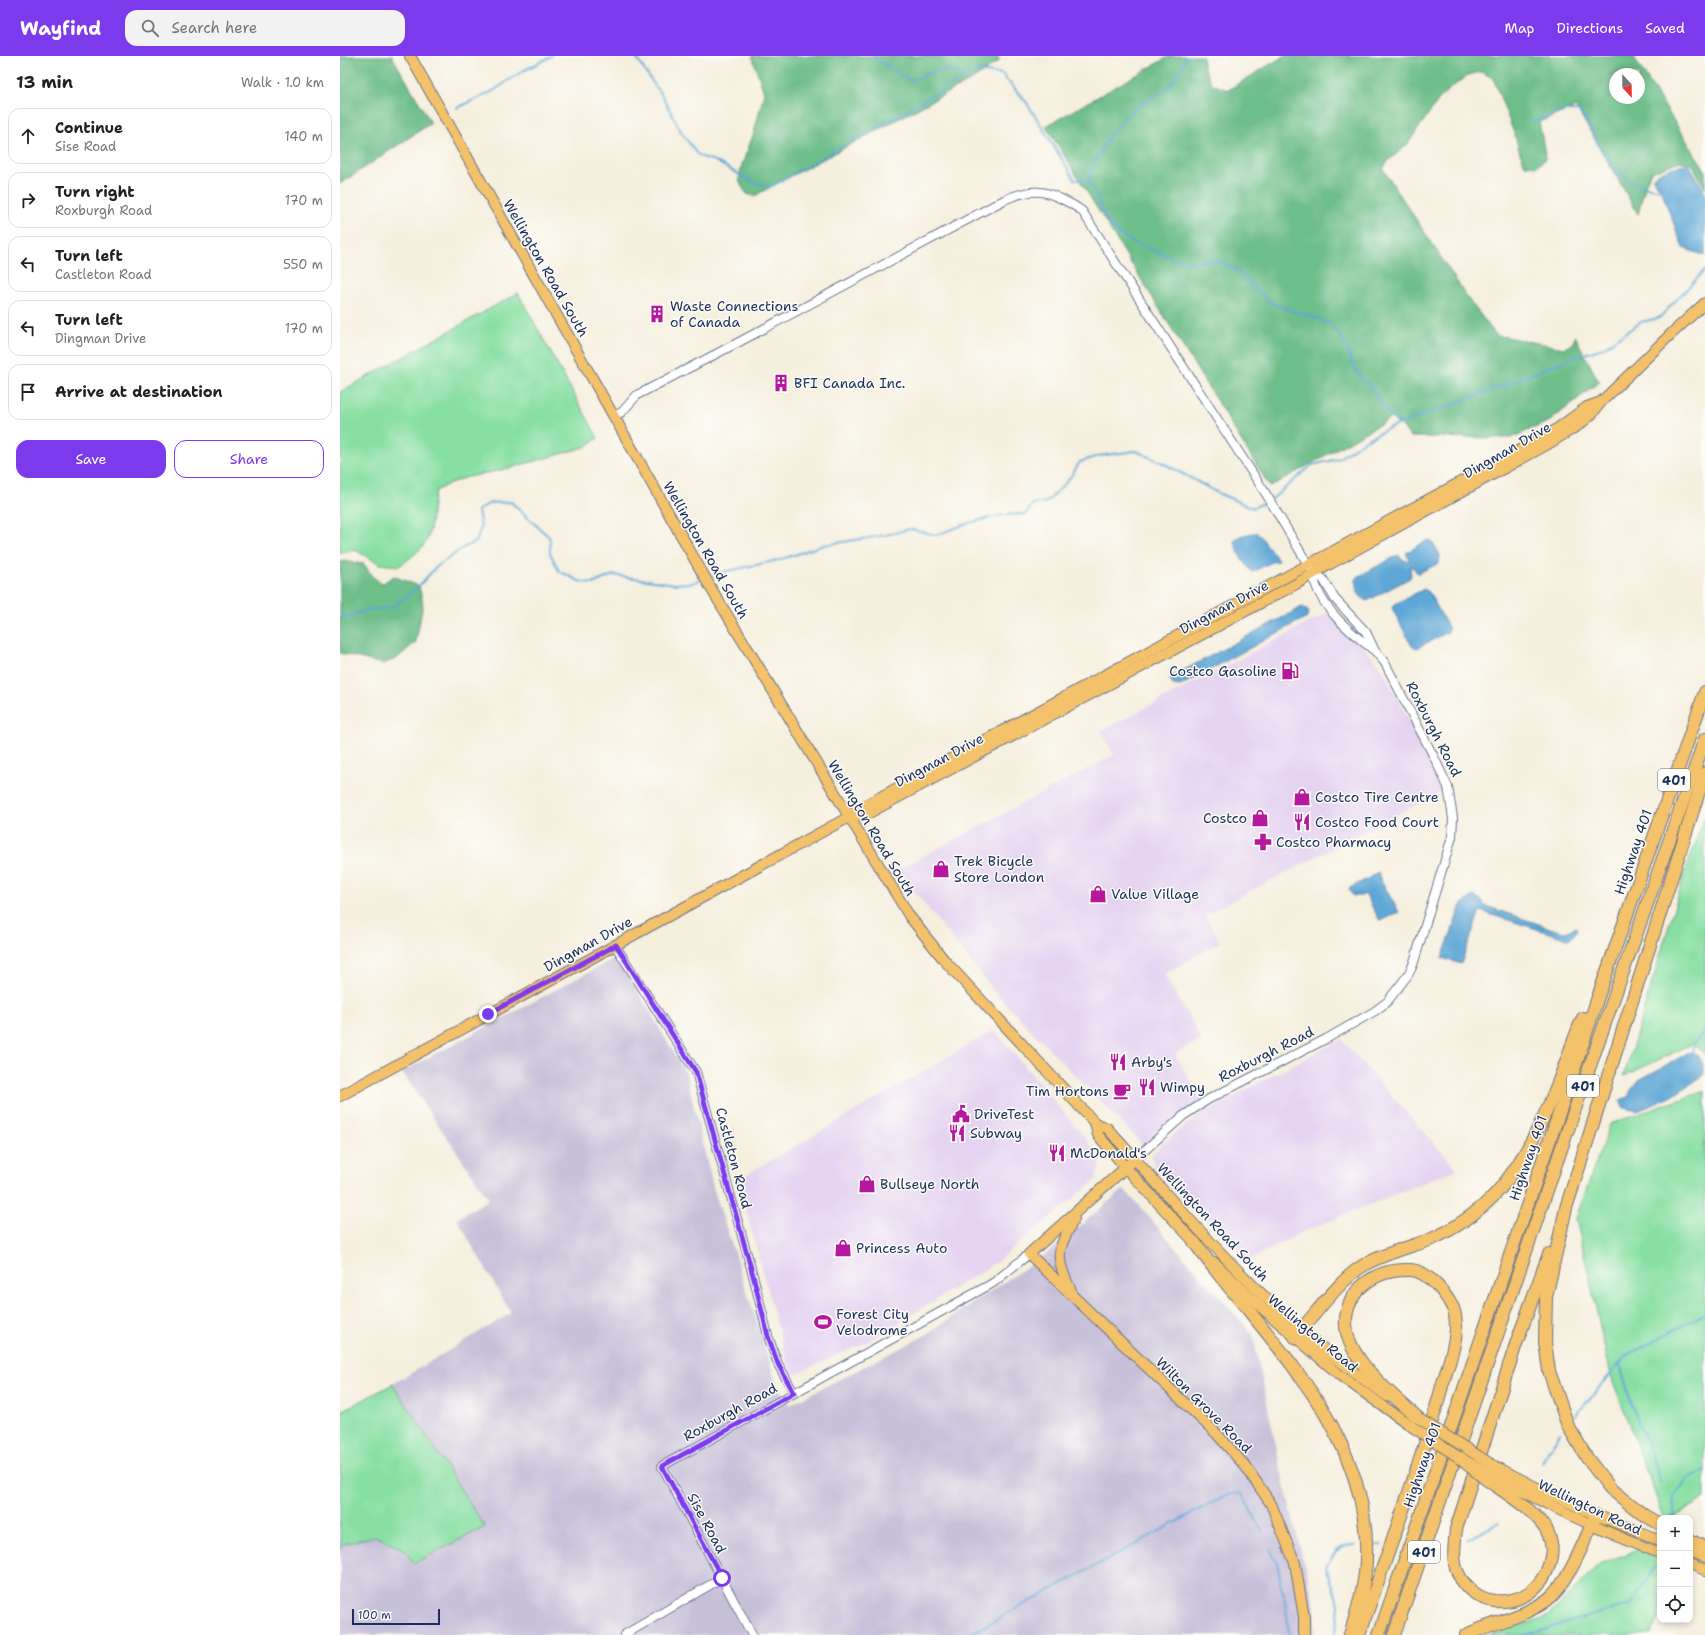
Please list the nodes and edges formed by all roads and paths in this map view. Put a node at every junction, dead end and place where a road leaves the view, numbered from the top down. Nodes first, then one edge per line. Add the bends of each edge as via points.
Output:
1 (410, 56) edge
2 (1705, 303) edge
3 (614, 416) junction
4 (1311, 569) junction
5 (1705, 692) edge
6 (1705, 740) edge
7 (1705, 773) edge
8 (849, 817) junction
9 (616, 945) junction
10 (1598, 997) junction
11 (340, 1096) edge
12 (1094, 1123) junction
13 (1135, 1159) junction
14 (1126, 1168) junction
15 (1566, 1208) junction
16 (1078, 1212) junction
17 (1194, 1242) junction
18 (1029, 1254) junction
19 (1074, 1298) junction
20 (1298, 1334) junction
21 (794, 1393) junction
22 (1416, 1423) junction
23 (1460, 1458) joint
24 (662, 1466) joint
25 (1488, 1472) junction
26 (1594, 1520) junction
27 (1657, 1522) edge
28 (1657, 1539) edge
29 (1693, 1542) edge
30 (1705, 1548) edge
31 (1657, 1552) edge
32 (1693, 1552) edge
33 (1705, 1557) edge
34 (1693, 1565) edge
35 (1705, 1570) edge
36 (722, 1578) junction
37 (624, 1635) edge
38 (752, 1635) edge
39 (1304, 1635) edge
40 (1350, 1635) edge
41 (1359, 1635) edge
42 (1379, 1635) edge
43 (1394, 1635) edge
44 (1466, 1635) edge

1 - 3 main road, Wellington Road South
2 - 4 main road, Dingman Drive via 1601,402 1592,414 1548,444
3 - 4 street, Roxburgh Road via 622,412 637,395 998,203 1017,194 1041,192 1072,204 1082,211 1266,494
3 - 8 main road, Wellington Road South via 712,590
4 - 8 main road, Dingman Drive via 1296,584 867,814
4 - 13 street, Roxburgh Road via 1314,583 1334,614 1385,663 1444,778 1451,797 1452,837 1413,965 1395,993 1375,1012 1209,1099 1183,1116
5 - 10 highway, Highway 401 / 401
6 - 43 highway, Highway 401 / 401
7 - 15 highway
8 - 9 main road, Dingman Drive
8 - 12 main road, Wellington Road South via 910,917 945,961
9 - 11 main road, Dingman Drive
9 - 21 street, Castleton Road via 696,1072 768,1336 778,1364
10 - 20 highway via 1583,1019 1534,1137 1501,1187 1484,1206 1460,1224 1434,1238 1363,1266 1333,1294
10 - 42 highway, Highway 401 / 401
12 - 13 main road, Wellington Road South via 1107,1128
12 - 14 main road, Wellington Road via 1098,1135
13 - 14 main road, Roxburgh Road
13 - 20 main road, Wellington Road South
14 - 16 main road, Roxburgh Road
14 - 17 main road, Wellington Road
15 - 25 highway via 1516,1344 1456,1529 1454,1551 1457,1571 1468,1588 1497,1602 1508,1601 1531,1593 1541,1583 1550,1566 1552,1552 1545,1528 1534,1514
15 - 27 highway via 1546,1297 1545,1342 1549,1371 1568,1426 1587,1458 1610,1488
16 - 18 main road, Roxburgh Road
16 - 19 main road via 1061,1244 1059,1258
17 - 20 main road, Wellington Road
17 - 40 highway via 1310,1389 1332,1424 1353,1472 1364,1512 1366,1562 1360,1602
18 - 19 main road, Wilton Grove Road
18 - 21 street, Roxburgh Road via 993,1283
19 - 39 main road, Wilton Grove Road via 1232,1448 1258,1484 1271,1504 1295,1563 1304,1617
20 - 22 main road, Wellington Road South via 1333,1357
21 - 24 street, Roxburgh Road
22 - 23 main road, Wellington Road South, bridge
22 - 25 main road, Wellington Road South, bridge
22 - 41 highway via 1354,1354 1346,1336 1345,1320 1349,1303 1358,1290 1371,1278 1394,1270 1413,1270 1428,1278 1444,1292 1454,1310 1456,1328 1436,1406
23 - 25 highway, bridge
24 - 36 street, Sise Road
25 - 26 main road, Wellington Road via 1547,1493
26 - 28 main road, Wellington Road
26 - 31 main road, Wellington Road via 1637,1545
26 - 44 highway via 1564,1583 1549,1599 1531,1610
29 - 30 highway
32 - 33 main road
34 - 35 main road
36 - 37 street
36 - 38 street, Sise Road

